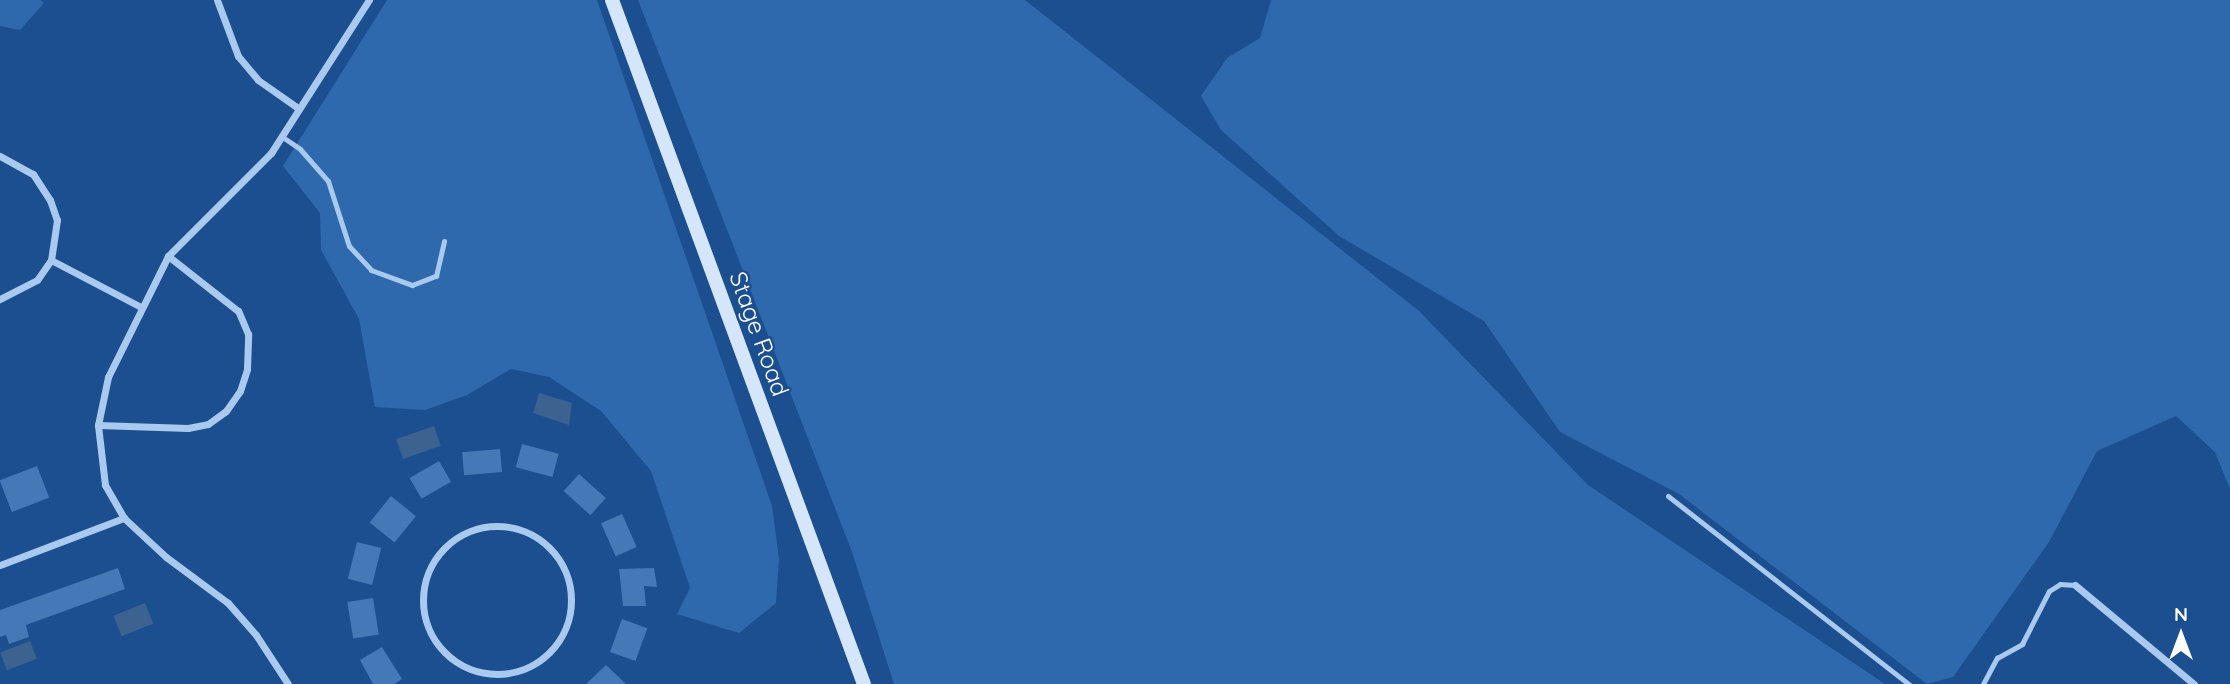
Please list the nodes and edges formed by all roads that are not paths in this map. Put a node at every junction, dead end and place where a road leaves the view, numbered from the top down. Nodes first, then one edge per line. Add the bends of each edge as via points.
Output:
1 (217, 0) edge
2 (369, 0) edge
3 (612, 0) edge
4 (298, 108) junction
5 (281, 136) junction
6 (0, 156) edge
7 (444, 241) dead end
8 (168, 256) junction
9 (51, 260) junction
10 (0, 299) edge
11 (141, 307) junction
12 (98, 425) junction
13 (1668, 496) dead end
14 (124, 518) junction
15 (0, 565) edge
16 (2075, 585) joint
17 (521, 674) junction
18 (288, 684) edge
19 (524, 684) edge
20 (864, 684) edge
21 (1909, 684) edge
22 (1983, 684) edge
23 (2194, 684) edge

1 - 4 street via 238,56 258,80
2 - 4 street
3 - 20 street, Stage Road
4 - 5 street
5 - 7 lane via 300,149 328,181 349,246 370,270 412,285 436,276
5 - 8 street via 250,177 190,229
6 - 9 street via 33,174 50,200 57,220
8 - 11 street
8 - 12 street via 238,311 248,334 247,369 240,391 226,411 208,424 188,428
9 - 10 street via 37,280
9 - 11 street
11 - 12 street via 108,377
12 - 14 street via 105,485
13 - 21 lane
14 - 15 street
14 - 18 street via 166,557 228,603
16 - 22 lane via 2060,584 2049,591 2022,644 1997,658
16 - 23 street
17 - 17 street via 493,673 457,663 435,642 428,627 423,608 430,562 461,534 506,526 526,531 548,545 567,576 567,626 559,644
17 - 19 street

